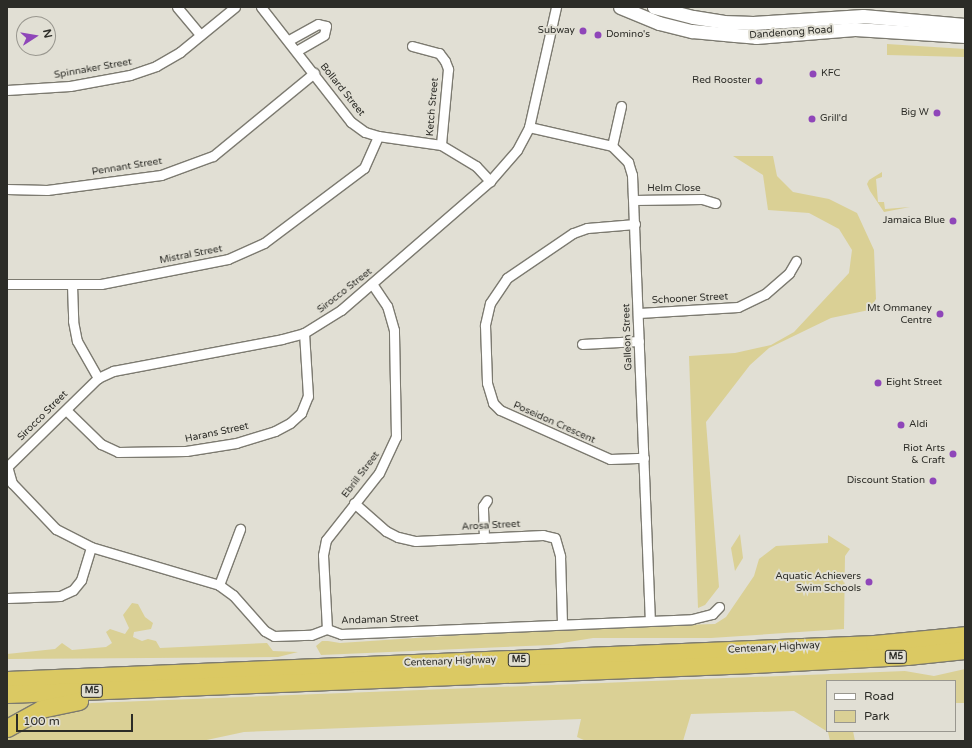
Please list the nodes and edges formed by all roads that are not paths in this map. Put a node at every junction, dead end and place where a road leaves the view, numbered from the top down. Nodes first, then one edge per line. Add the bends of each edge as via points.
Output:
1 (177, 7) edge
2 (235, 7) edge
3 (261, 7) edge
4 (556, 7) edge
5 (620, 7) edge
6 (654, 7) edge
7 (965, 25) edge
8 (200, 34) junction
9 (965, 36) edge
10 (290, 40) junction
11 (412, 46) dead end
12 (298, 50) junction
13 (314, 73) junction
14 (7, 90) edge
15 (621, 106) dead end
16 (529, 127) junction
17 (378, 136) junction
18 (441, 145) junction
19 (612, 146) junction
20 (490, 181) junction
21 (7, 189) edge
22 (634, 200) junction
23 (715, 203) dead end
24 (635, 224) junction
25 (796, 261) dead end
26 (7, 284) edge
27 (372, 284) junction
28 (72, 285) junction
29 (639, 312) junction
30 (304, 333) junction
31 (640, 341) junction
32 (582, 344) dead end
33 (98, 378) junction
34 (66, 410) junction
35 (644, 458) junction
36 (8, 466) edge
37 (487, 500) dead end
38 (354, 503) junction
39 (240, 529) dead end
40 (484, 538) junction
41 (91, 547) junction
42 (219, 586) junction
43 (7, 598) edge
44 (719, 607) dead end
45 (650, 620) junction
46 (562, 623) junction
47 (965, 625) edge
48 (327, 629) junction
49 (965, 635) edge
50 (874, 644) junction
51 (965, 650) edge
52 (827, 660) junction
53 (965, 661) edge
54 (7, 672) edge
55 (84, 677) junction
56 (7, 680) edge
57 (177, 686) junction
58 (7, 694) edge
59 (7, 728) edge

1 - 8 street
2 - 8 street, Spinnaker Street
3 - 10 street, Bollard Street
4 - 16 street, Sirocco Street
5 - 9 main road, Dandenong Road via 659,23 692,31 735,36 771,36 855,29
6 - 7 main road, Dandenong Road via 723,22 772,22 863,16
8 - 14 street, Spinnaker Street via 156,66 130,75 70,86
10 - 12 street, Bollard Street
10 - 12 street via 318,24 326,26 324,35
11 - 18 street, Ketch Street via 439,53 448,69
12 - 13 street, Bollard Street
13 - 17 street, Bollard Street via 351,122 365,132
13 - 21 street, Pennant Street via 213,156 161,175 47,190
15 - 19 street
16 - 19 street
16 - 20 street, Sirocco Street via 516,150
17 - 18 street, Bollard Street
17 - 28 street, Mistral Street via 364,168 264,243 228,258 101,284
18 - 20 street, Bollard Street via 476,166
19 - 22 street, Galleon Street via 628,162
20 - 27 street, Sirocco Street
22 - 23 street, Helm Close via 702,199
22 - 24 street, Galleon Street
24 - 29 street, Galleon Street
24 - 35 street, Poseidon Crescent via 587,228 573,233 507,278 490,303 485,325 487,383 493,403 500,410 610,459
25 - 29 street, Schooner Street via 789,272 765,294 738,307
26 - 28 street, Mistral Street
27 - 30 street, Sirocco Street via 341,310
27 - 38 street, Ebrill Street via 387,306 393,324 396,437 379,472
28 - 33 street via 73,321 77,341
29 - 31 street, Galleon Street
30 - 33 street, Sirocco Street via 113,371
30 - 34 street, Harans Street via 308,396 301,414 275,431 236,443 186,452 118,452 101,444
31 - 32 street
31 - 35 street, Galleon Street
33 - 34 street, Sirocco Street
34 - 36 street, Sirocco Street
35 - 45 street, Galleon Street
36 - 41 street, Andaman Street via 12,483 56,529
37 - 40 street via 483,506
38 - 40 street, Arosa Street via 386,531 398,537 416,541
38 - 48 street, Ebrill Street via 331,531 324,547
39 - 42 street
40 - 46 street, Arosa Street via 543,535 555,538 560,556
41 - 42 street, Andaman Street
41 - 43 street via 81,580 73,590 60,596
42 - 48 street, Andaman Street via 232,595 265,631 274,636 316,634
44 - 45 street, Andaman Street via 712,614 701,617
45 - 46 street, Andaman Street
46 - 48 street, Andaman Street via 341,634
47 - 50 highway via 891,635
49 - 50 highway, Centenary Highway / M5
50 - 55 highway, Centenary Highway / M5
51 - 52 highway, Centenary Highway / M5
52 - 53 highway via 835,667
52 - 57 highway, Centenary Highway / M5
54 - 55 highway via 75,670
55 - 56 highway, Centenary Highway / M5
57 - 58 highway, Centenary Highway / M5
57 - 59 highway via 167,694 92,699 54,705 31,714

